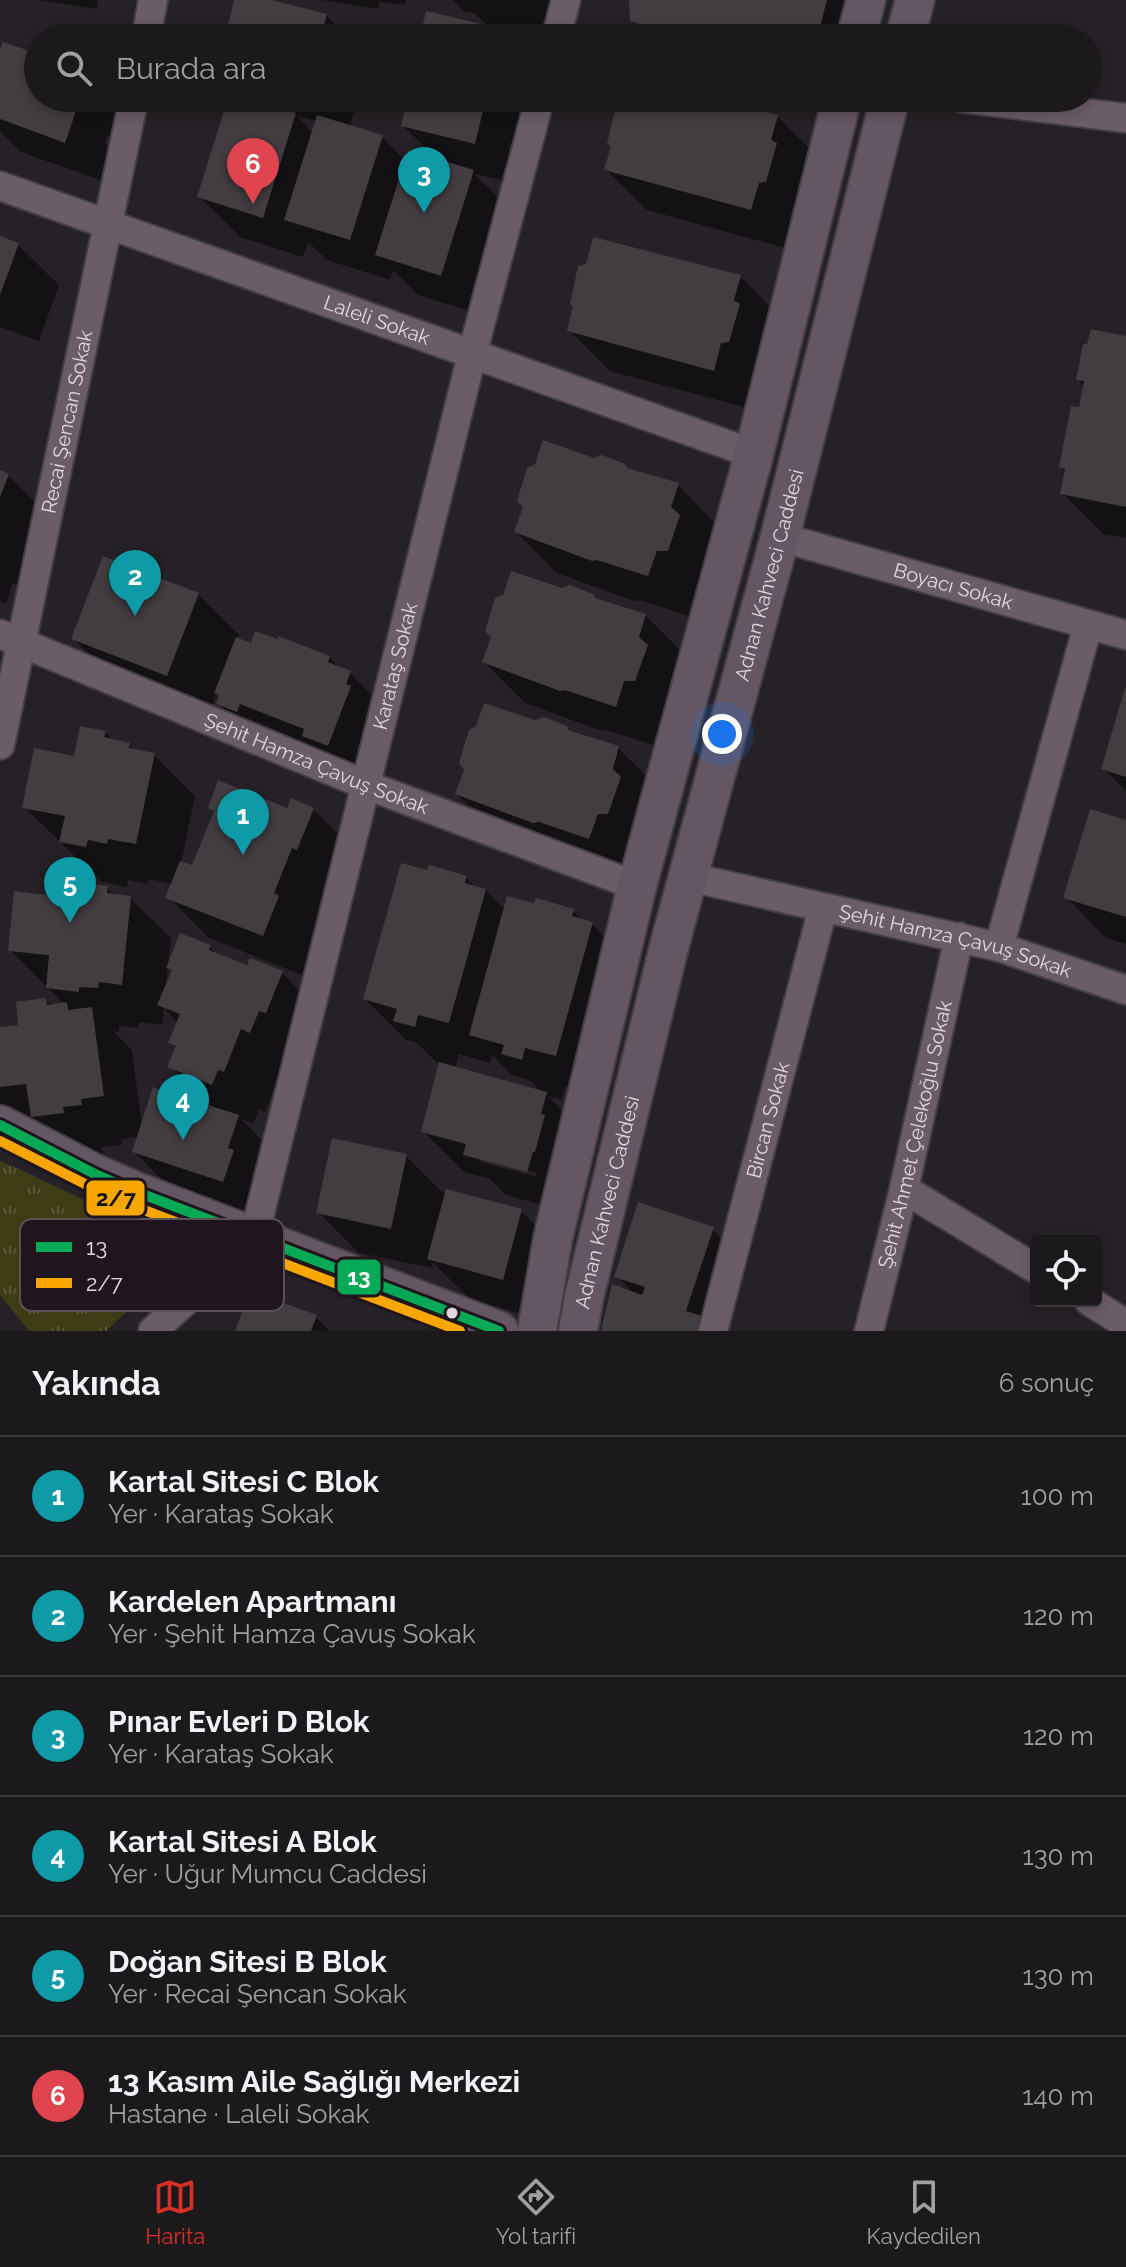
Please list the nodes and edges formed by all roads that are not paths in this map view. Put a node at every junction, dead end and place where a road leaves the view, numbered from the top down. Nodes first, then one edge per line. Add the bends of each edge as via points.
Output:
1 (153, 0) edge
2 (566, 0) edge
3 (866, 0) edge
4 (915, 0) edge
5 (149, 24) edge
6 (560, 24) edge
7 (860, 24) edge
8 (909, 24) edge
9 (131, 112) edge
10 (536, 112) edge
11 (839, 112) edge
12 (886, 112) edge
13 (1077, 112) edge
14 (1126, 118) edge
15 (0, 186) edge
16 (108, 225) junction
17 (472, 355) junction
18 (754, 454) junction
19 (780, 537) junction
20 (1088, 625) junction
21 (1126, 635) edge
22 (11, 638) edge
23 (0, 745) edge
24 (366, 785) junction
25 (689, 877) junction
26 (637, 886) junction
27 (823, 908) junction
28 (959, 937) junction
29 (999, 947) junction
30 (1126, 990) edge
31 (0, 1125) edge
32 (904, 1189) junction
33 (209, 1219) edge
34 (258, 1219) edge
35 (284, 1249) edge
36 (1030, 1265) edge
37 (1099, 1307) edge
38 (174, 1311) edge
39 (1126, 1324) edge
40 (153, 1331) edge
41 (499, 1331) edge
42 (537, 1331) edge
43 (578, 1331) edge
44 (713, 1331) edge
45 (869, 1331) edge

1 - 5 street
2 - 6 street
3 - 7 main road
4 - 8 main road
9 - 16 street, Recai Şencan Sokak
10 - 17 street, Karataş Sokak
11 - 18 main road
12 - 19 main road, Adnan Kahveci Caddesi
13 - 14 street
15 - 16 street, Laleli Sokak
16 - 17 street, Laleli Sokak
16 - 22 street, Recai Şencan Sokak
17 - 18 street, Laleli Sokak
17 - 24 street, Karataş Sokak
18 - 26 main road
19 - 20 street, Boyacı Sokak
19 - 25 main road, Adnan Kahveci Caddesi
20 - 21 street, Boyacı Sokak
20 - 29 street
22 - 23 street, Recai Şencan Sokak
22 - 24 street, Şehit Hamza Çavuş Sokak
24 - 26 street, Şehit Hamza Çavuş Sokak
24 - 34 street, Karataş Sokak
25 - 27 street, Şehit Hamza Çavuş Sokak
25 - 43 main road, Adnan Kahveci Caddesi
26 - 42 main road via 553,1238
27 - 28 street, Şehit Hamza Çavuş Sokak
27 - 44 street, Bircan Sokak
28 - 29 street, Şehit Hamza Çavuş Sokak
28 - 32 street, Şehit Ahmet Çelekoğlu Sokak
29 - 30 street, Şehit Hamza Çavuş Sokak
31 - 33 main road via 95,1174
32 - 36 street
32 - 45 street, Şehit Ahmet Çelekoğlu Sokak
35 - 41 main road
37 - 39 street
38 - 40 street

